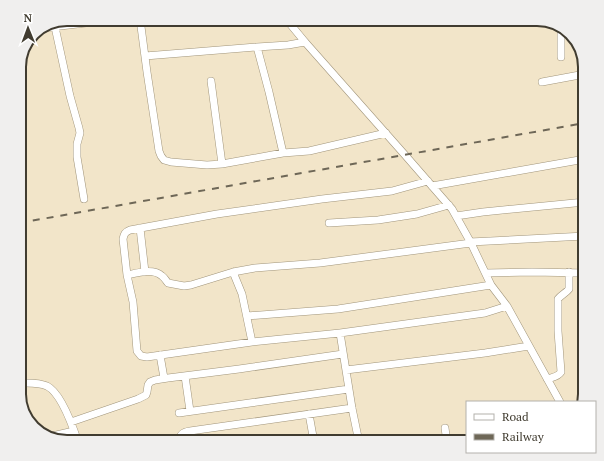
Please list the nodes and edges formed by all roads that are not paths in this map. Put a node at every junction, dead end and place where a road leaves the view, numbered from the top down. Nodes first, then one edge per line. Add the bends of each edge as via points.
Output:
1 (141, 26) edge
2 (292, 26) edge
3 (55, 27) edge
4 (561, 33) edge
5 (305, 42) junction
6 (257, 47) junction
7 (145, 56) junction
8 (561, 57) dead end
9 (578, 75) edge
10 (211, 81) dead end
11 (542, 82) dead end
12 (386, 133) junction
13 (283, 153) junction
14 (578, 160) edge
15 (222, 164) junction
16 (430, 184) junction
17 (84, 199) dead end
18 (578, 203) edge
19 (449, 205) junction
20 (456, 216) junction
21 (329, 223) dead end
22 (140, 228) junction
23 (578, 236) edge
24 (471, 242) junction
25 (145, 272) junction
26 (234, 272) junction
27 (569, 272) junction
28 (486, 273) junction
29 (578, 273) edge
30 (127, 275) junction
31 (492, 285) junction
32 (506, 306) junction
33 (247, 316) junction
34 (340, 332) junction
35 (252, 342) junction
36 (529, 346) junction
37 (343, 354) junction
38 (160, 355) junction
39 (346, 370) junction
40 (185, 376) junction
41 (164, 378) junction
42 (547, 379) junction
43 (26, 383) edge
44 (349, 389) junction
45 (559, 401) edge
46 (352, 408) junction
47 (190, 411) junction
48 (179, 413) dead end
49 (309, 414) junction
50 (71, 422) junction
51 (445, 428) dead end
52 (74, 431) junction
53 (59, 434) edge
54 (75, 435) edge
55 (181, 435) edge
56 (313, 435) edge
57 (358, 435) edge
58 (446, 435) edge

1 - 7 street
2 - 5 street
3 - 17 street via 80,132 77,157
4 - 8 street
5 - 6 street
5 - 12 street
6 - 7 street
6 - 13 street
7 - 15 street via 160,156 171,162
9 - 11 street
10 - 15 street
12 - 13 street via 309,151
12 - 16 street
13 - 15 street
14 - 16 street
16 - 19 street
16 - 22 street via 217,214
18 - 20 street
19 - 20 street
19 - 21 street via 417,214 378,220
20 - 24 street
22 - 25 street
22 - 30 street via 123,234
23 - 24 street
24 - 26 street
24 - 28 street
25 - 26 street via 159,274 168,283 184,286
25 - 30 street
26 - 33 street
27 - 28 street
27 - 29 street
27 - 42 street via 570,289 558,299 561,372 560,375
28 - 31 street
30 - 38 street via 133,302 137,351 146,357
31 - 32 street
31 - 33 street via 338,309
32 - 34 street via 485,313
32 - 36 street
33 - 35 street
34 - 35 street
34 - 37 street
35 - 38 street
36 - 39 street
36 - 42 street
37 - 39 street
37 - 40 street
38 - 41 street
39 - 44 street
40 - 41 street
40 - 47 street
41 - 50 street via 150,382 146,395 138,399
42 - 45 street
43 - 50 street via 38,383 52,390
44 - 46 street
44 - 47 street
46 - 49 street
46 - 57 street
47 - 48 street
49 - 55 street via 184,432
49 - 56 street
50 - 52 street
51 - 58 street
52 - 53 street
52 - 54 street

